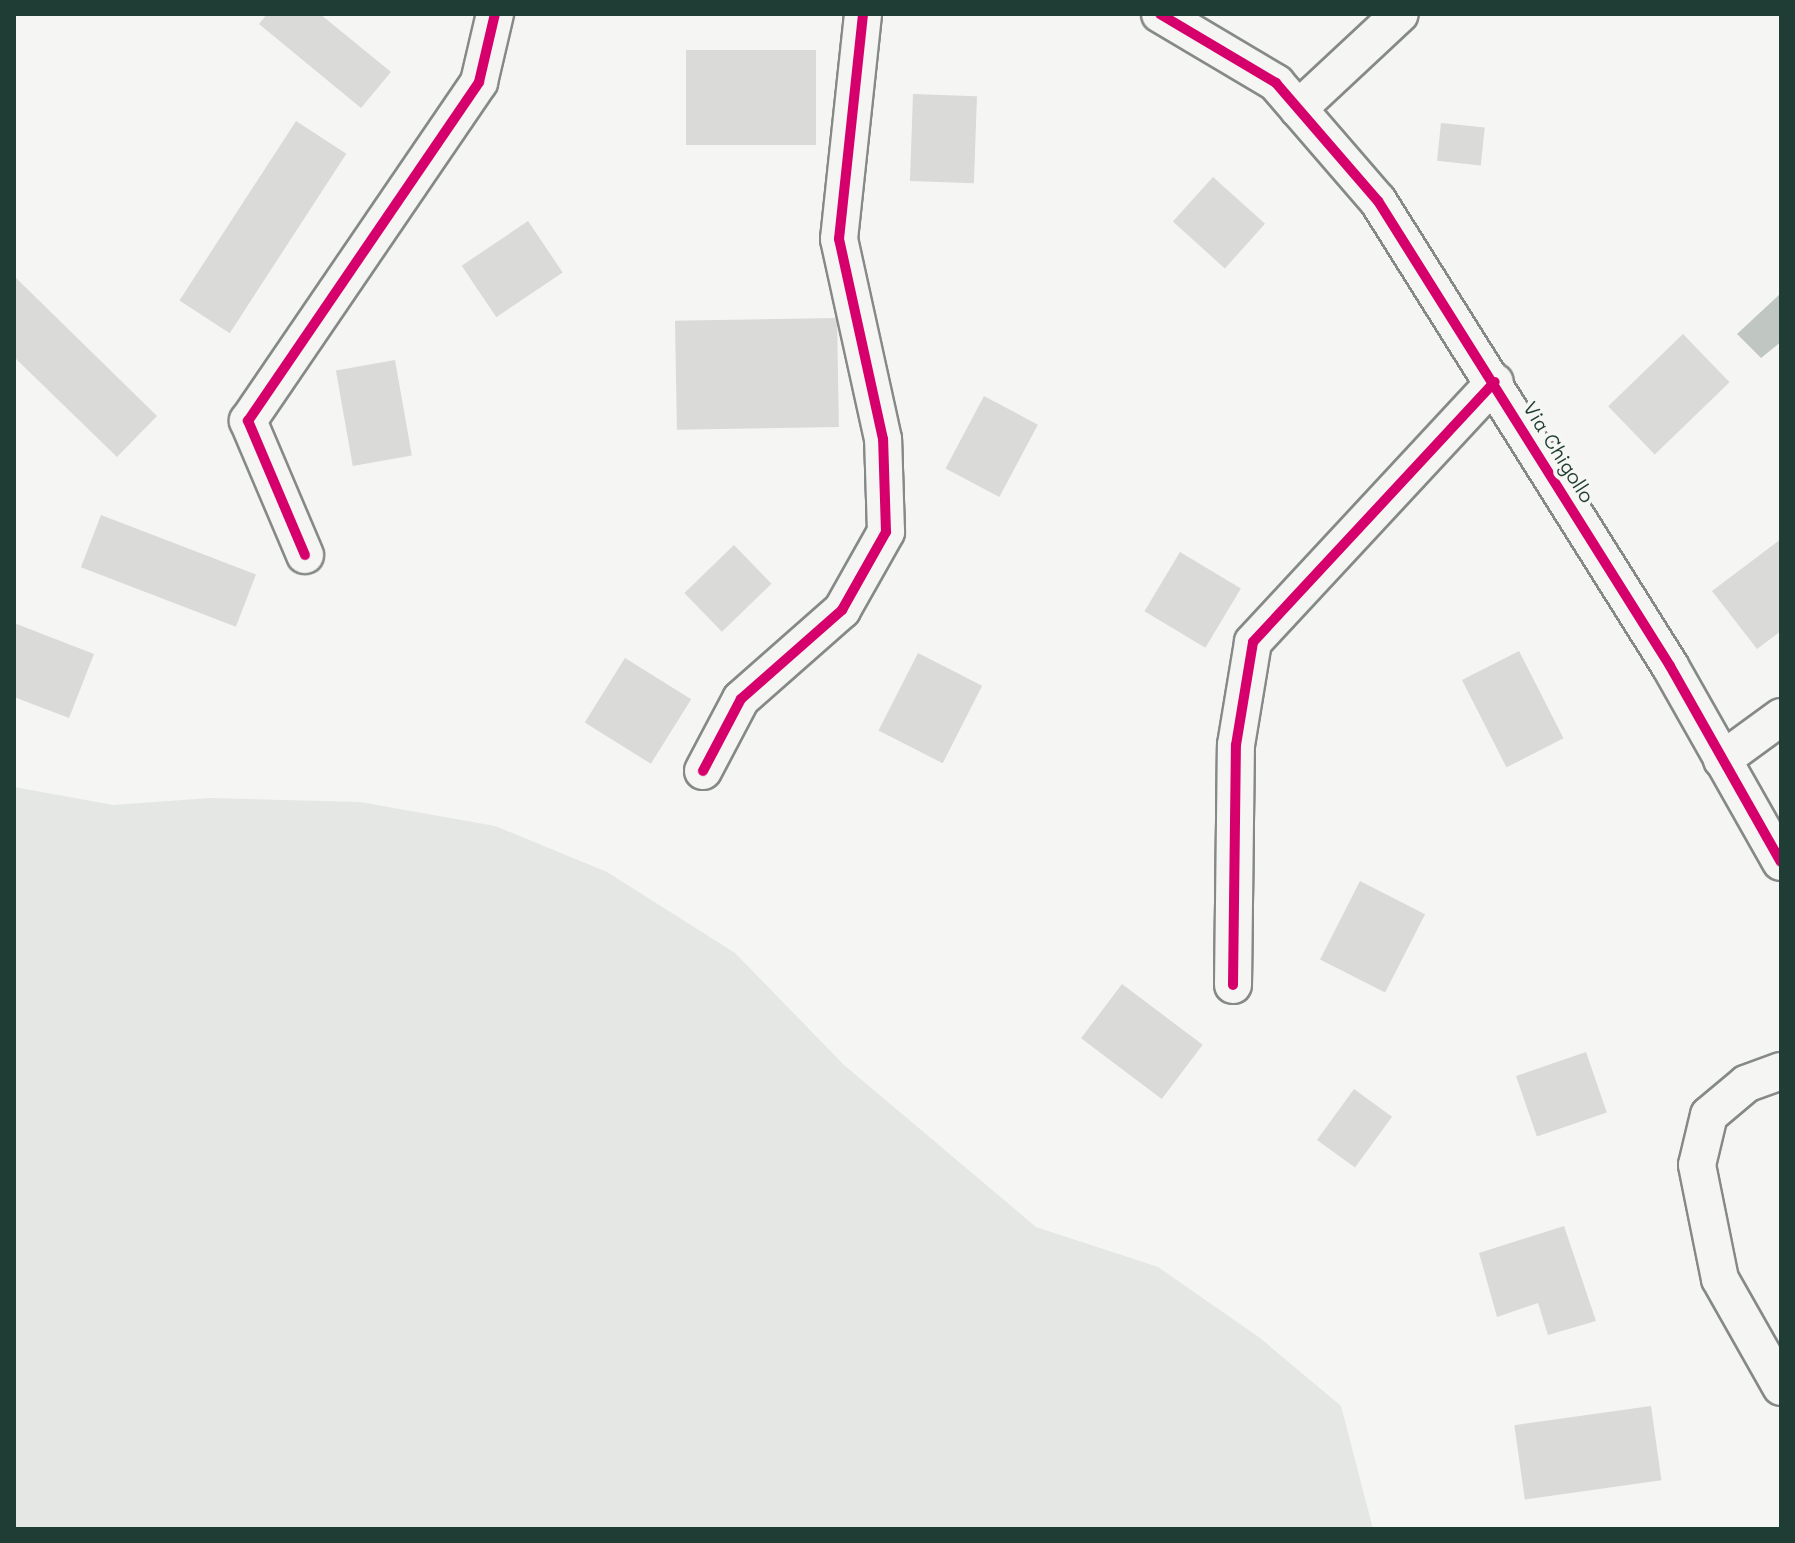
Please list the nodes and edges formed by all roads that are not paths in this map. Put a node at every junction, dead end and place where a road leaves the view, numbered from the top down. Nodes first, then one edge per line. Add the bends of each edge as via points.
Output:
1 (495, 14) edge
2 (863, 14) edge
3 (1160, 14) edge
4 (1400, 14) edge
5 (1287, 96) junction
6 (1495, 382) junction
7 (305, 555) dead end
8 (1781, 717) edge
9 (1722, 760) junction
10 (703, 771) dead end
11 (1781, 862) edge
12 (1233, 985) dead end
13 (1781, 1071) edge
14 (1781, 1387) edge

1 - 7 street via 479,82 248,421
2 - 10 street via 839,239 883,439 886,532 842,610 741,699
3 - 5 street, Via Chigollo
4 - 5 street
5 - 6 street, Via Chigollo via 1378,201
6 - 9 street, Via Chigollo
6 - 12 street via 1253,642 1236,745
8 - 9 street
9 - 11 street, Via Chigollo
13 - 14 street via 1746,1084 1709,1115 1697,1165 1720,1279

